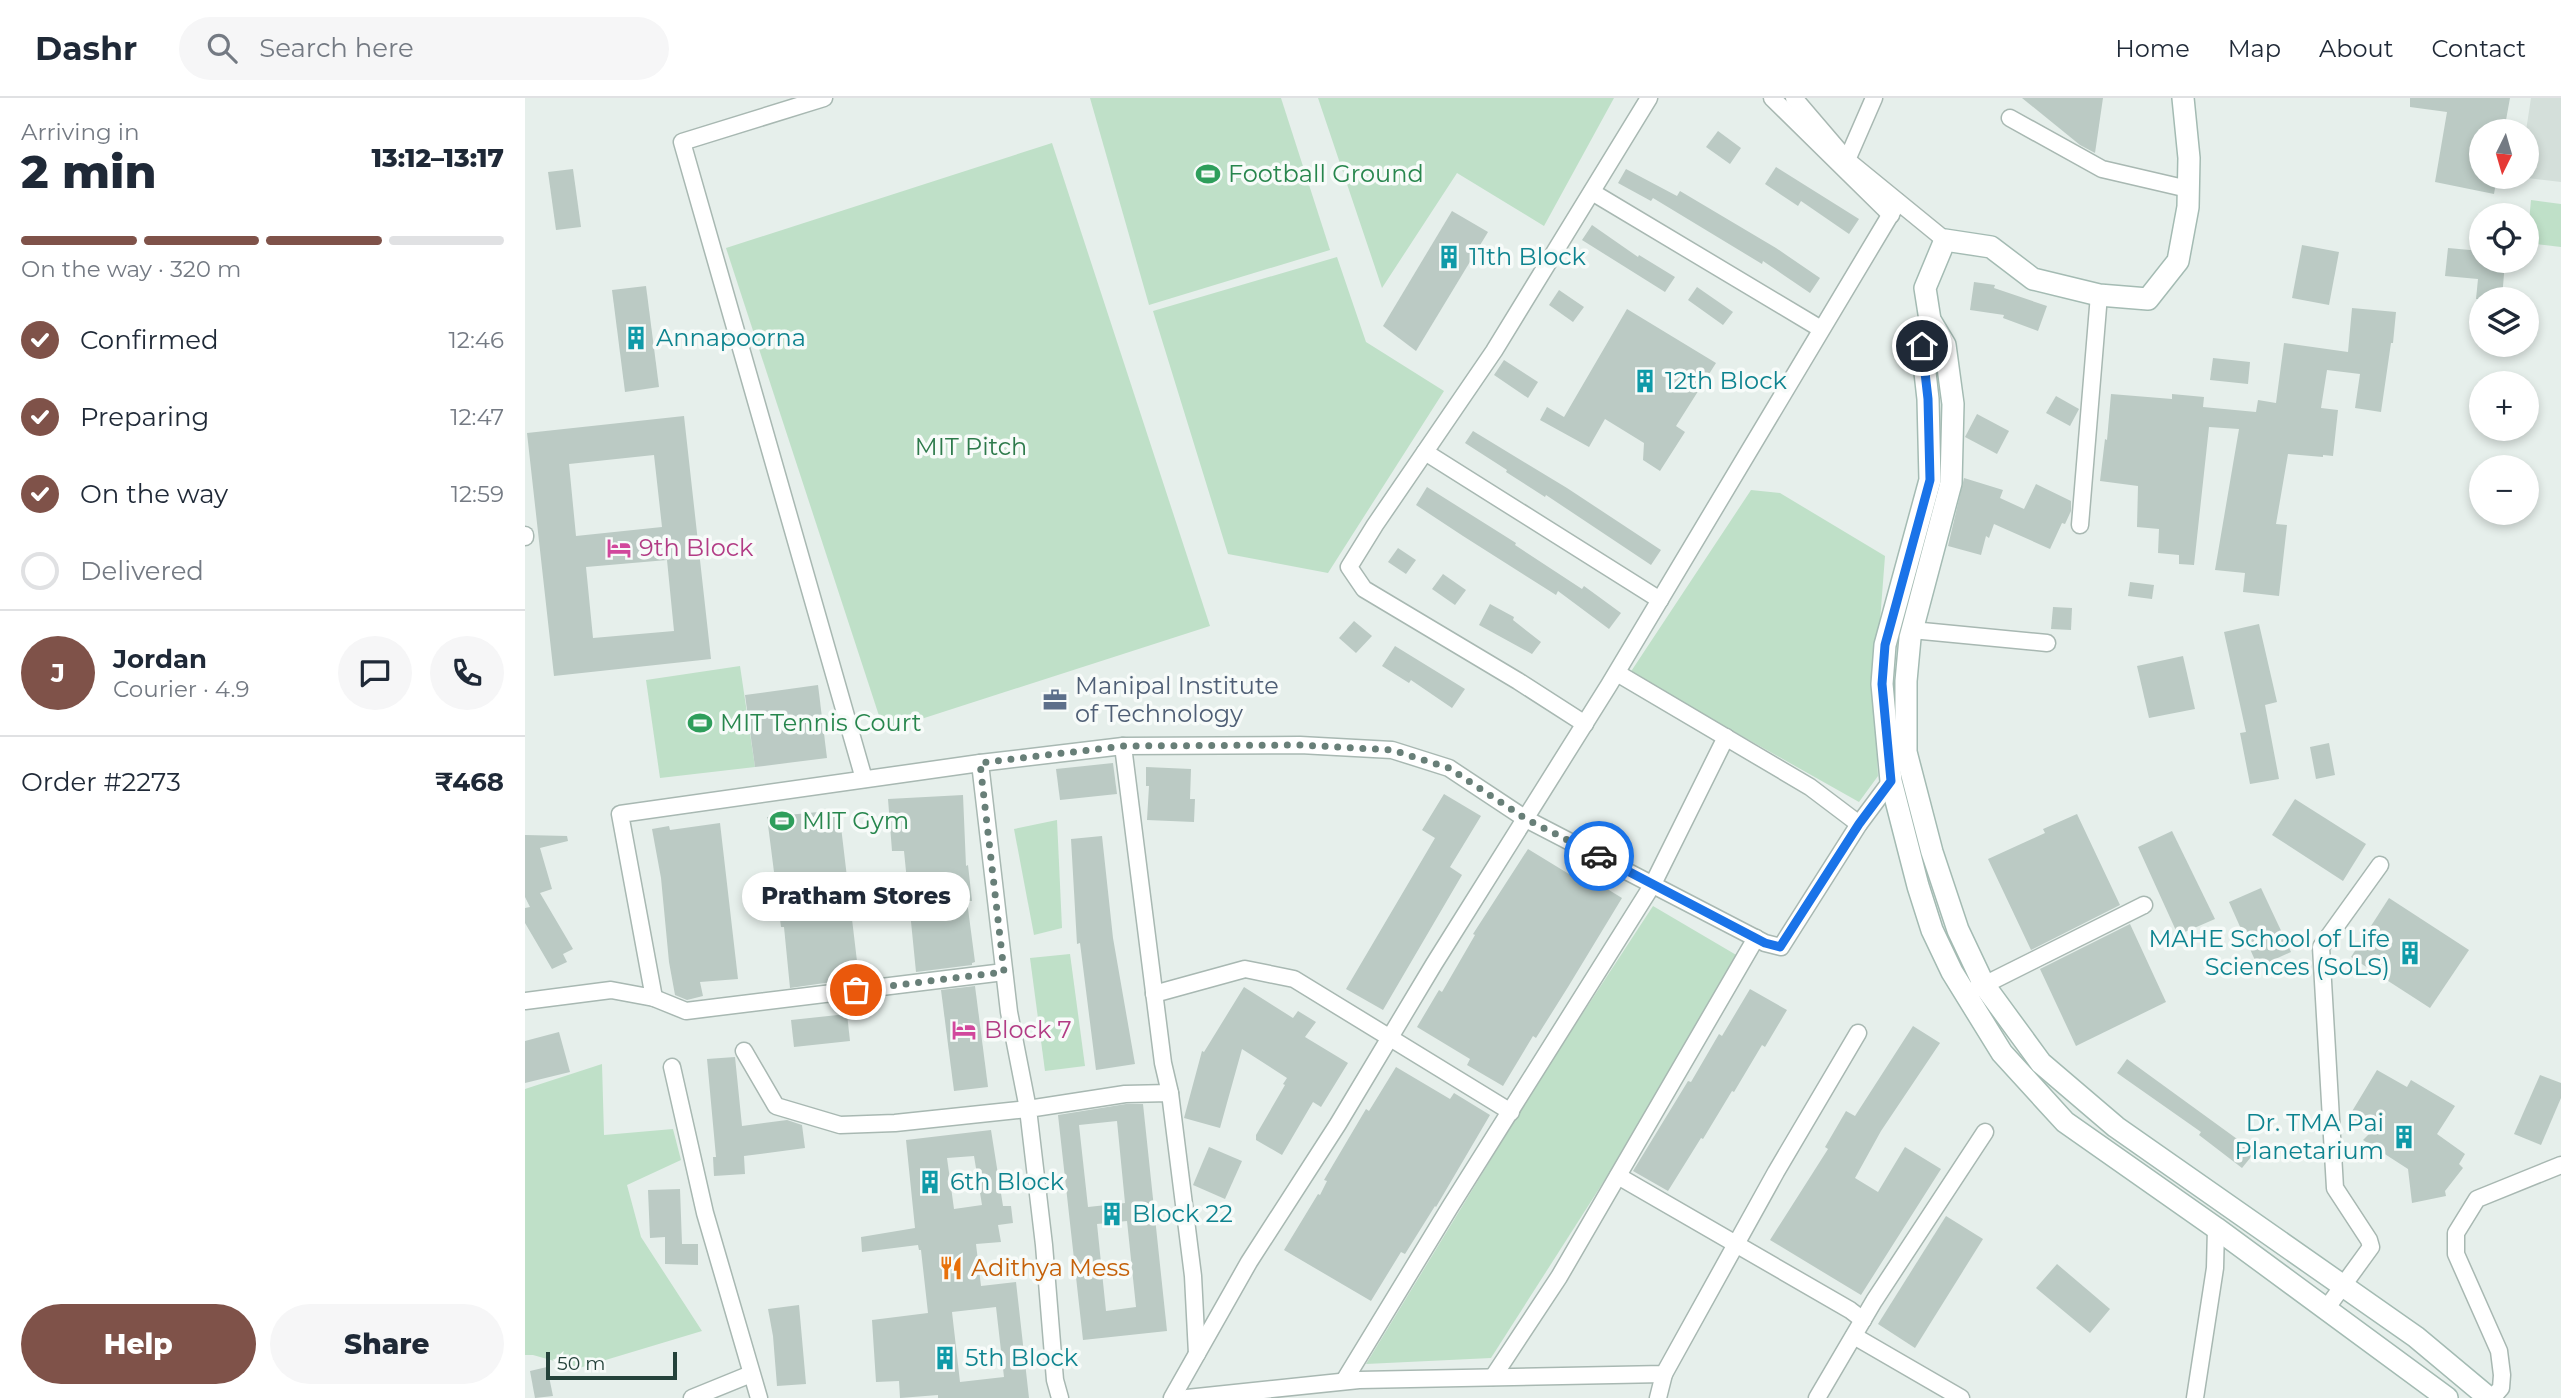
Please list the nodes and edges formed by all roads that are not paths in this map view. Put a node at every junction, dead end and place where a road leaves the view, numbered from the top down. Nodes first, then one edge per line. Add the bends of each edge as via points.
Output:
1 (824, 98) edge
2 (1649, 98) edge
3 (1772, 98) edge
4 (1794, 98) edge
5 (1874, 98) edge
6 (2180, 101) edge
7 (2010, 118) dead end
8 (1847, 160) junction
9 (2188, 189) junction
10 (1592, 192) junction
11 (1895, 208) junction
12 (1945, 240) junction
13 (2099, 295) junction
14 (1930, 320) junction
15 (1821, 329) junction
16 (1425, 452) junction
17 (2080, 525) dead end
18 (1660, 600) junction
19 (1912, 630) junction
20 (2047, 643) dead end
21 (1617, 673) junction
22 (1585, 724) junction
23 (1726, 737) junction
24 (1123, 746) junction
25 (980, 763) junction
26 (864, 779) junction
27 (1891, 781) junction
28 (1526, 819) junction
29 (1859, 824) junction
30 (2380, 865) dead end
31 (1653, 884) junction
32 (2144, 905) dead end
33 (1756, 938) junction
34 (1004, 972) junction
35 (1975, 990) junction
36 (1154, 994) junction
37 (654, 998) junction
38 (525, 1001) edge
39 (1858, 1033) dead end
40 (1391, 1037) junction
41 (744, 1051) dead end
42 (672, 1067) dead end
43 (1170, 1093) junction
44 (1028, 1109) junction
45 (1511, 1112) junction
46 (1985, 1132) dead end
47 (2561, 1165) edge
48 (1618, 1176) junction
49 (2216, 1228) junction
50 (1736, 1244) junction
51 (2342, 1287) junction
52 (2326, 1309) junction
53 (1863, 1320) junction
54 (1854, 1336) junction
55 (1197, 1354) junction
56 (751, 1374) junction
57 (1664, 1374) junction
58 (1493, 1377) junction
59 (1344, 1381) junction
60 (692, 1398) edge
61 (759, 1398) edge
62 (1061, 1398) edge
63 (1172, 1398) edge
64 (1187, 1398) edge
65 (1658, 1398) edge
66 (1817, 1398) edge
67 (1961, 1398) edge
68 (2195, 1398) edge
69 (2447, 1398) edge
70 (2491, 1398) edge

1 - 26 street via 682,142
2 - 10 street
3 - 11 street
4 - 8 street
5 - 8 street
6 - 9 main road via 2189,158
7 - 9 street via 2102,169
8 - 11 street
9 - 13 main road via 2178,261 2148,299
10 - 15 street
10 - 16 street
11 - 12 street
11 - 15 street
12 - 13 main road via 1991,247 2033,279
12 - 14 main road via 1925,288
13 - 17 street
14 - 19 main road via 1945,345 1953,404 1951,483
14 - 27 main road via 1922,346 1930,480 1885,645 1882,684
15 - 18 street
16 - 18 street
16 - 22 street via 1349,567 1364,589
18 - 21 street
19 - 20 street
19 - 35 main road via 1906,752
21 - 22 street
21 - 23 street
22 - 28 street
23 - 29 street via 1810,787
23 - 31 street
24 - 25 street
24 - 28 street via 1300,745 1392,750 1449,768
24 - 36 street
25 - 26 street
25 - 34 street
26 - 37 street via 620,814
27 - 29 street
27 - 35 main road via 1932,929 1952,972
28 - 31 street
28 - 40 street
29 - 33 street via 1780,947
30 - 51 street via 2321,947 2336,1188 2371,1247
31 - 33 street
31 - 45 street
32 - 35 street
33 - 48 street
34 - 37 street via 687,1010
34 - 44 street
35 - 49 main road via 2002,1053 2065,1122
35 - 51 main road via 2042,1063 2116,1128
36 - 40 street via 1245,969 1294,979
36 - 43 street
37 - 38 street via 611,990
39 - 50 street
40 - 45 street
40 - 55 street via 1249,1262
41 - 44 street via 776,1106 840,1125 895,1124
42 - 56 street via 705,1213
43 - 44 street via 1125,1094
43 - 55 street via 1193,1276
44 - 62 street via 1055,1380
45 - 59 street
46 - 53 street
47 - 70 street via 2477,1199 2456,1233 2456,1254 2499,1351 2501,1388
48 - 50 street
48 - 58 street
49 - 52 main road
49 - 68 street via 2215,1268
50 - 53 street
50 - 57 street
51 - 52 street
51 - 70 main road via 2416,1337
52 - 69 main road
53 - 54 street
54 - 66 street
54 - 67 street
55 - 63 street
56 - 60 street
56 - 61 street
57 - 58 street
57 - 65 street
58 - 59 street
59 - 64 street

